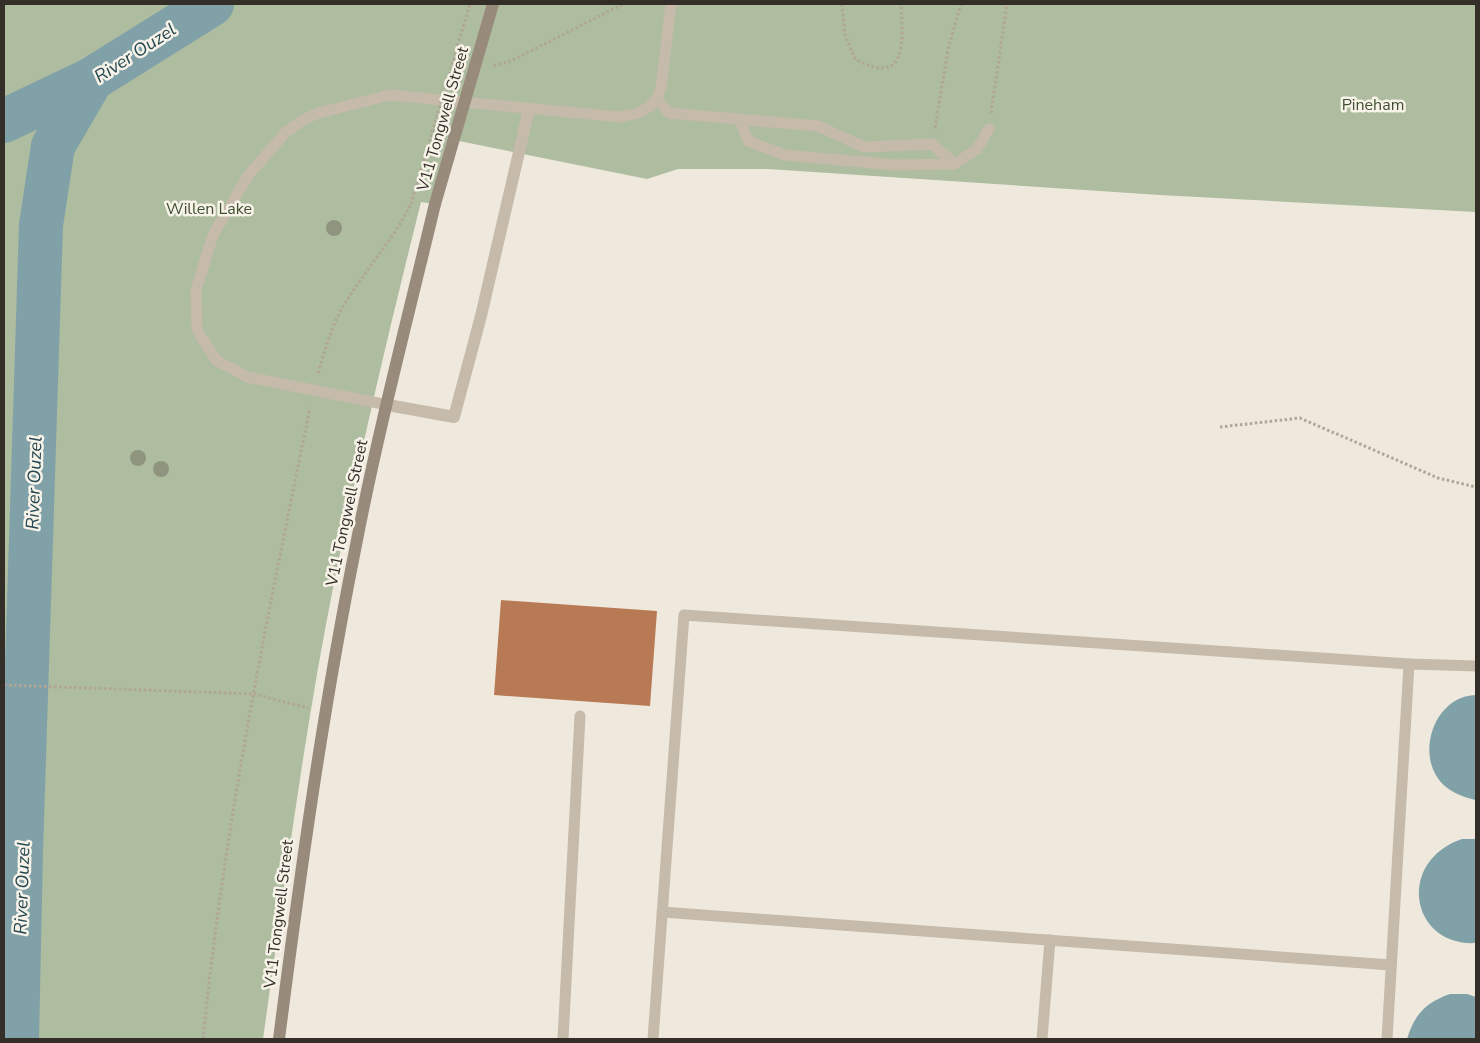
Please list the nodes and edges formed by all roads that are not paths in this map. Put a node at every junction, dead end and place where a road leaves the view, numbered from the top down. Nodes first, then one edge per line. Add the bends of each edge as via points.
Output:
1 (493, 4) edge
2 (671, 4) edge
3 (657, 99) junction
4 (529, 109) junction
5 (740, 120) junction
6 (989, 129) road end
7 (955, 164) junction
8 (388, 406) junction
9 (1410, 664) junction
10 (1476, 666) edge
11 (580, 716) dead end
12 (662, 912) junction
13 (1050, 940) junction
14 (1391, 965) junction
15 (279, 1039) edge
16 (563, 1039) edge
17 (653, 1039) edge
18 (1042, 1039) edge
19 (1387, 1039) edge

1 - 8 street, V11 Tongwell Street, bridge via 435,204
2 - 3 lane
3 - 4 lane via 638,113 620,117
3 - 5 lane via 669,113
4 - 8 street via 454,417
4 - 8 lane via 390,95 337,107 304,119 285,133 248,176 222,218 206,253 196,290 196,330 216,360 246,377
5 - 7 lane via 818,126 864,147 932,144
5 - 7 lane via 748,141 785,155 895,165
6 - 7 lane via 977,148
8 - 15 street, V11 Tongwell Street via 356,543 324,714
9 - 10 lane
9 - 12 lane via 684,615
9 - 14 lane
11 - 16 lane
12 - 13 lane
12 - 17 lane
13 - 14 lane
13 - 18 lane
14 - 19 lane

